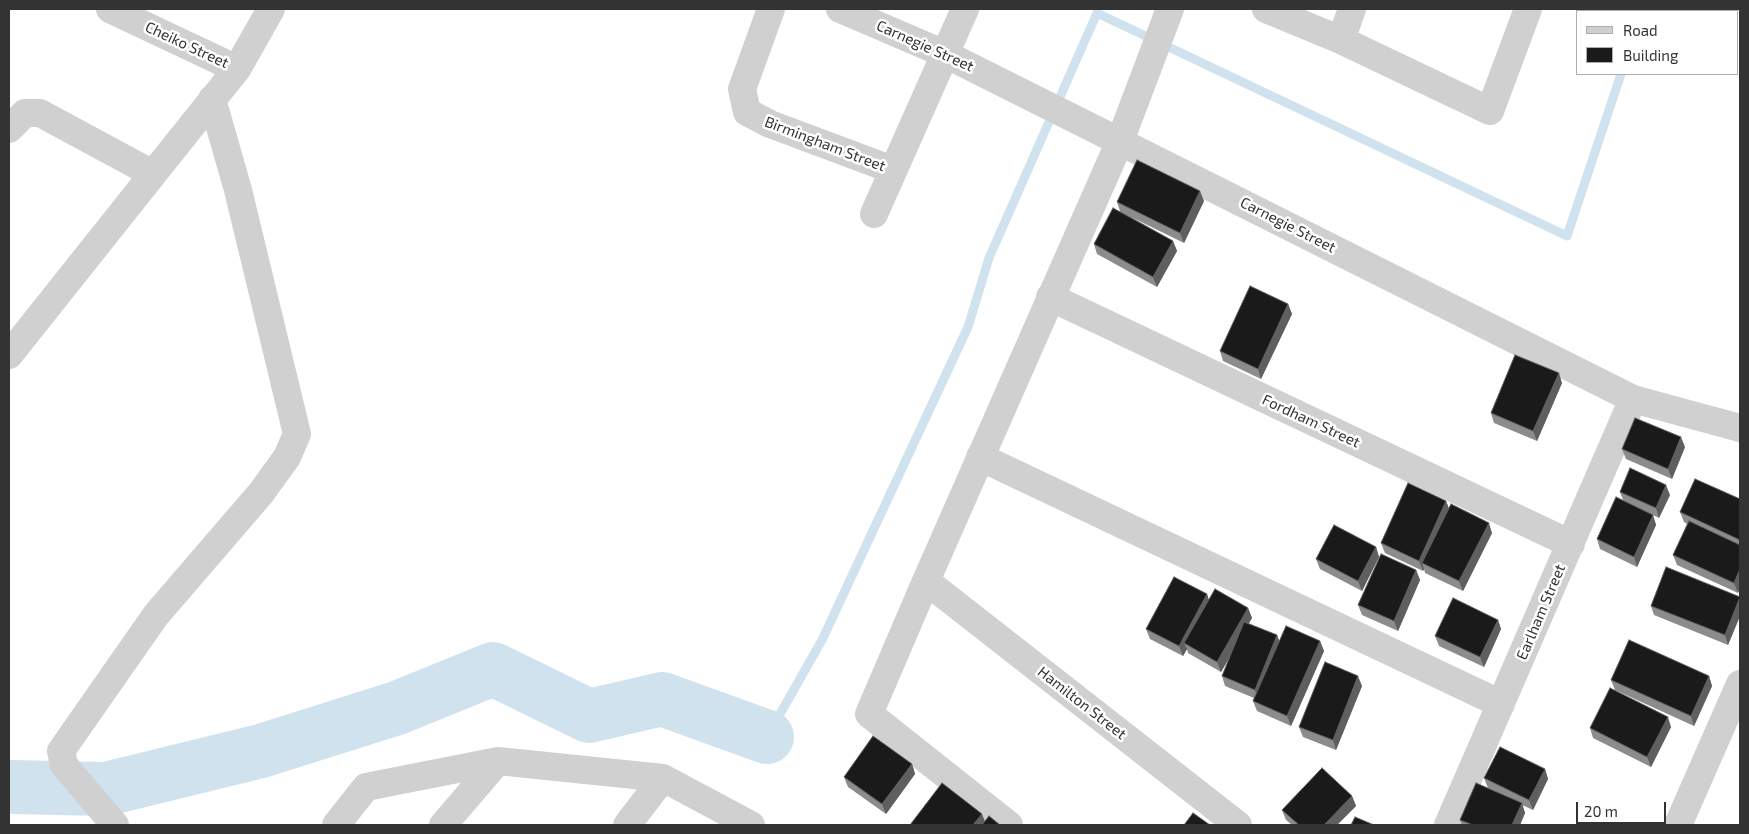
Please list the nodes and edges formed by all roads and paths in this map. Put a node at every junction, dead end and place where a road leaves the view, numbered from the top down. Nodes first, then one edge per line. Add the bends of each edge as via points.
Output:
1 (110, 9) edge
2 (270, 9) edge
3 (771, 9) edge
4 (840, 9) edge
5 (965, 9) edge
6 (1266, 9) edge
7 (1352, 9) edge
8 (1528, 9) edge
9 (1166, 19) edge
10 (1341, 40) junction
11 (945, 54) junction
12 (237, 69) junction
13 (212, 100) junction
14 (9, 129) edge
15 (1120, 141) junction
16 (893, 170) junction
17 (153, 174) junction
18 (874, 214) dead end
19 (1050, 297) junction
20 (9, 355) edge
21 (1633, 399) junction
22 (1740, 428) edge
23 (980, 457) junction
24 (1571, 544) junction
25 (926, 581) junction
26 (1740, 684) edge
27 (1501, 704) junction
28 (498, 761) junction
29 (664, 778) junction
30 (108, 817) edge
31 (336, 825) edge
32 (443, 825) edge
33 (627, 825) edge
34 (751, 825) edge
35 (1009, 825) edge
36 (1238, 825) edge
37 (1448, 825) edge
38 (1678, 825) edge

1 - 12 street, Cheiko Street
2 - 12 street
3 - 16 street, Birmingham Street via 742,89 747,112 770,124
4 - 11 street, Carnegie Street
5 - 11 street
6 - 10 street
7 - 10 street
8 - 10 street via 1490,111
9 - 15 street
11 - 15 street, Carnegie Street
11 - 16 street
12 - 13 street
13 - 17 street
13 - 30 street via 238,190 297,434 287,456 261,493 156,615 61,751 64,764
14 - 17 street via 26,113 40,114
15 - 19 street
15 - 21 street, Carnegie Street
16 - 18 street
17 - 20 street
19 - 23 street
19 - 24 street, Fordham Street
21 - 22 street, Carnegie Street
21 - 24 street, Earlham Street
23 - 25 street
23 - 27 street
24 - 27 street, Earlham Street
25 - 35 street via 868,714
25 - 36 street, Hamilton Street via 1200,810
26 - 38 street
27 - 37 street, Earlham Street
28 - 29 street
28 - 31 street via 366,787
28 - 32 street
29 - 33 street
29 - 34 street

